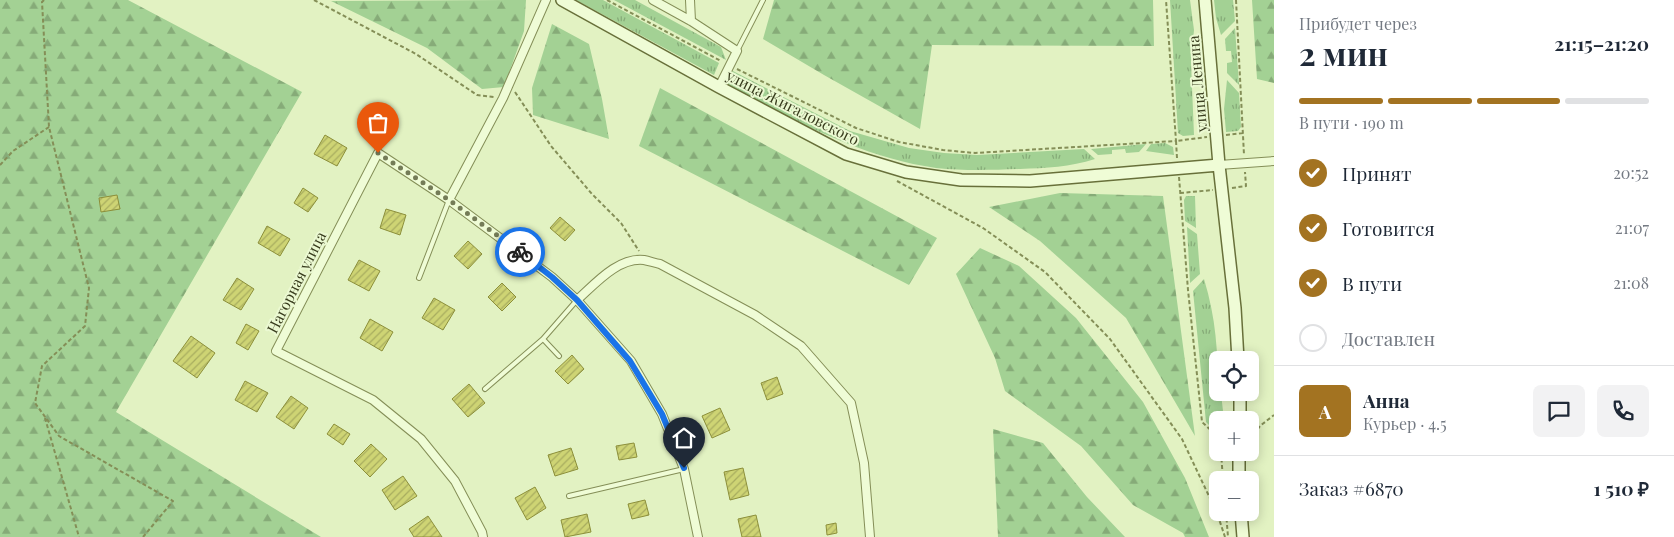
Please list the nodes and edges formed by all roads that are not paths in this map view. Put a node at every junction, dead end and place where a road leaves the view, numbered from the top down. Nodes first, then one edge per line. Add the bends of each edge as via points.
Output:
1 (546, 0) edge
2 (562, 0) edge
3 (653, 0) edge
4 (690, 0) edge
5 (764, 0) edge
6 (1205, 0) edge
7 (691, 21) junction
8 (737, 52) junction
9 (720, 88) junction
10 (1271, 161) edge
11 (1219, 165) junction
12 (449, 200) junction
13 (419, 278) dead end
14 (577, 300) junction
15 (543, 339) junction
16 (1237, 351) edge
17 (559, 356) dead end
18 (485, 389) dead end
19 (684, 468) junction
20 (569, 496) dead end
21 (1242, 521) edge
22 (483, 537) edge
23 (698, 537) edge
24 (870, 537) edge
25 (1243, 537) edge

1 - 12 street via 504,98
2 - 9 main road, улица Жигаловского
3 - 7 street
4 - 7 street
5 - 8 lane
6 - 11 main road, улица Ленина
7 - 8 street
8 - 9 street
9 - 11 main road, улица Жигаловского via 846,154 906,172 961,180 1030,181
10 - 11 street, улица Жигаловского
11 - 16 main road, улица Ленина
12 - 13 lane
12 - 14 street via 552,277
12 - 22 street, Нагорная улица via 378,153 276,351 373,400 421,439 455,481
14 - 15 lane
14 - 19 street via 630,361 662,414
14 - 24 street via 613,269 627,262 644,260 660,264 755,315 801,346 850,403 864,463
15 - 17 lane
15 - 18 lane
19 - 20 lane
19 - 23 street
21 - 25 main road

